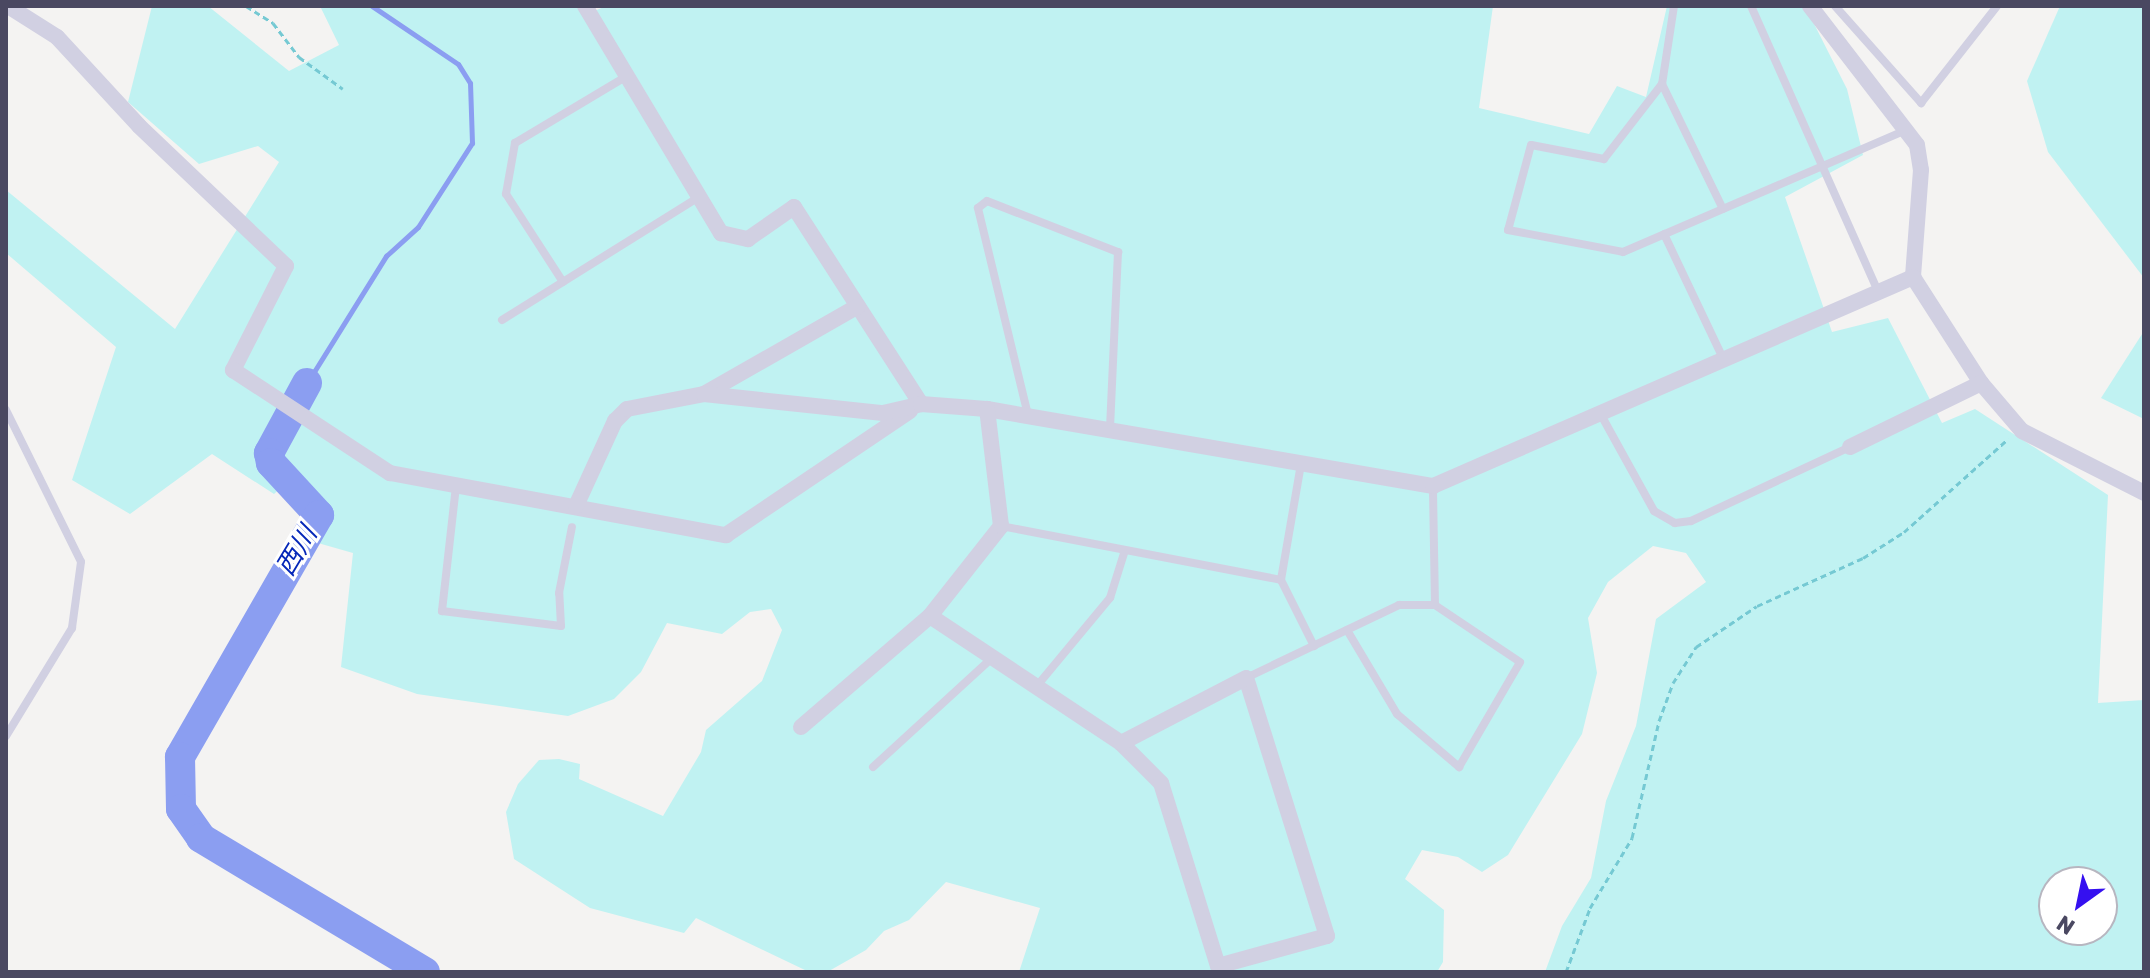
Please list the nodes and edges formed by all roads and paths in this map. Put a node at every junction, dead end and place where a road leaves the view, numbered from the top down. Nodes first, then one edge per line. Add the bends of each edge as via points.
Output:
1 (8, 6) edge
2 (246, 6) edge
3 (585, 6) edge
4 (1674, 6) edge
5 (1751, 6) edge
6 (1810, 6) edge
7 (1835, 6) edge
8 (1997, 6) edge
9 (627, 76) junction
10 (1662, 84) junction
11 (343, 89) dead end
12 (1907, 130) junction
13 (1821, 167) junction
14 (699, 197) junction
15 (1723, 209) junction
16 (1664, 234) junction
17 (1913, 277) junction
18 (563, 282) junction
19 (1878, 291) junction
20 (858, 306) junction
21 (502, 320) dead end
22 (1723, 358) junction
23 (1981, 383) junction
24 (704, 394) junction
25 (921, 404) junction
26 (987, 409) junction
27 (6, 410) edge
28 (1600, 412) junction
29 (1029, 416) junction
30 (1110, 430) junction
31 (2022, 431) junction
32 (1850, 447) joint
33 (1302, 463) junction
34 (456, 485) junction
35 (1433, 486) junction
36 (2144, 493) edge
37 (576, 506) junction
38 (1001, 526) junction
39 (572, 527) dead end
40 (1125, 550) junction
41 (1281, 580) junction
42 (1435, 605) junction
43 (930, 616) junction
44 (1347, 630) junction
45 (1314, 646) junction
46 (992, 657) junction
47 (1246, 678) junction
48 (1036, 687) junction
49 (801, 727) dead end
50 (6, 736) edge
51 (1121, 743) junction
52 (873, 767) dead end
53 (1566, 972) edge

1 - 34 street via 57,37 139,126 286,266 233,370 390,473
2 - 11 path via 273,23 299,57
3 - 9 street
4 - 10 lane
5 - 13 lane
6 - 12 street
7 - 8 lane via 1921,103
9 - 14 street
9 - 18 lane via 515,143 506,194
10 - 15 lane
10 - 16 lane via 1604,159 1531,145 1508,230 1623,252
12 - 13 lane
12 - 17 street via 1917,145 1921,170
13 - 15 lane
13 - 19 lane
14 - 18 lane
14 - 20 street via 721,233 735,239 748,239 794,207
15 - 16 lane
16 - 22 lane
17 - 19 street
17 - 23 street
18 - 21 lane
19 - 22 street
20 - 24 street
20 - 25 street
22 - 28 street
23 - 31 street
23 - 32 street
24 - 25 street via 883,413
24 - 37 street via 627,409 615,421
25 - 26 street
25 - 37 street via 726,535
26 - 29 street
26 - 38 street
27 - 50 lane via 81,562 72,628
28 - 32 lane via 1654,511 1675,523 1691,521
28 - 35 street
29 - 30 street
29 - 30 lane via 978,208 987,201 1118,252
30 - 33 street
31 - 36 street
31 - 53 path via 2001,443 1904,532 1863,558 1757,606 1696,647 1673,683 1659,721 1632,838 1590,908
33 - 35 street
33 - 41 lane
34 - 37 street
34 - 39 lane via 442,611 561,626 559,593
35 - 42 lane
38 - 40 lane
38 - 43 street
40 - 41 lane
40 - 48 lane via 1110,598
41 - 45 lane
42 - 44 lane via 1399,605
42 - 44 lane via 1520,662 1459,767 1397,714
43 - 46 street
43 - 49 street
44 - 45 lane
45 - 47 lane
46 - 48 street
46 - 52 lane
47 - 51 street
47 - 51 street via 1327,936 1218,966 1161,783
48 - 51 street

